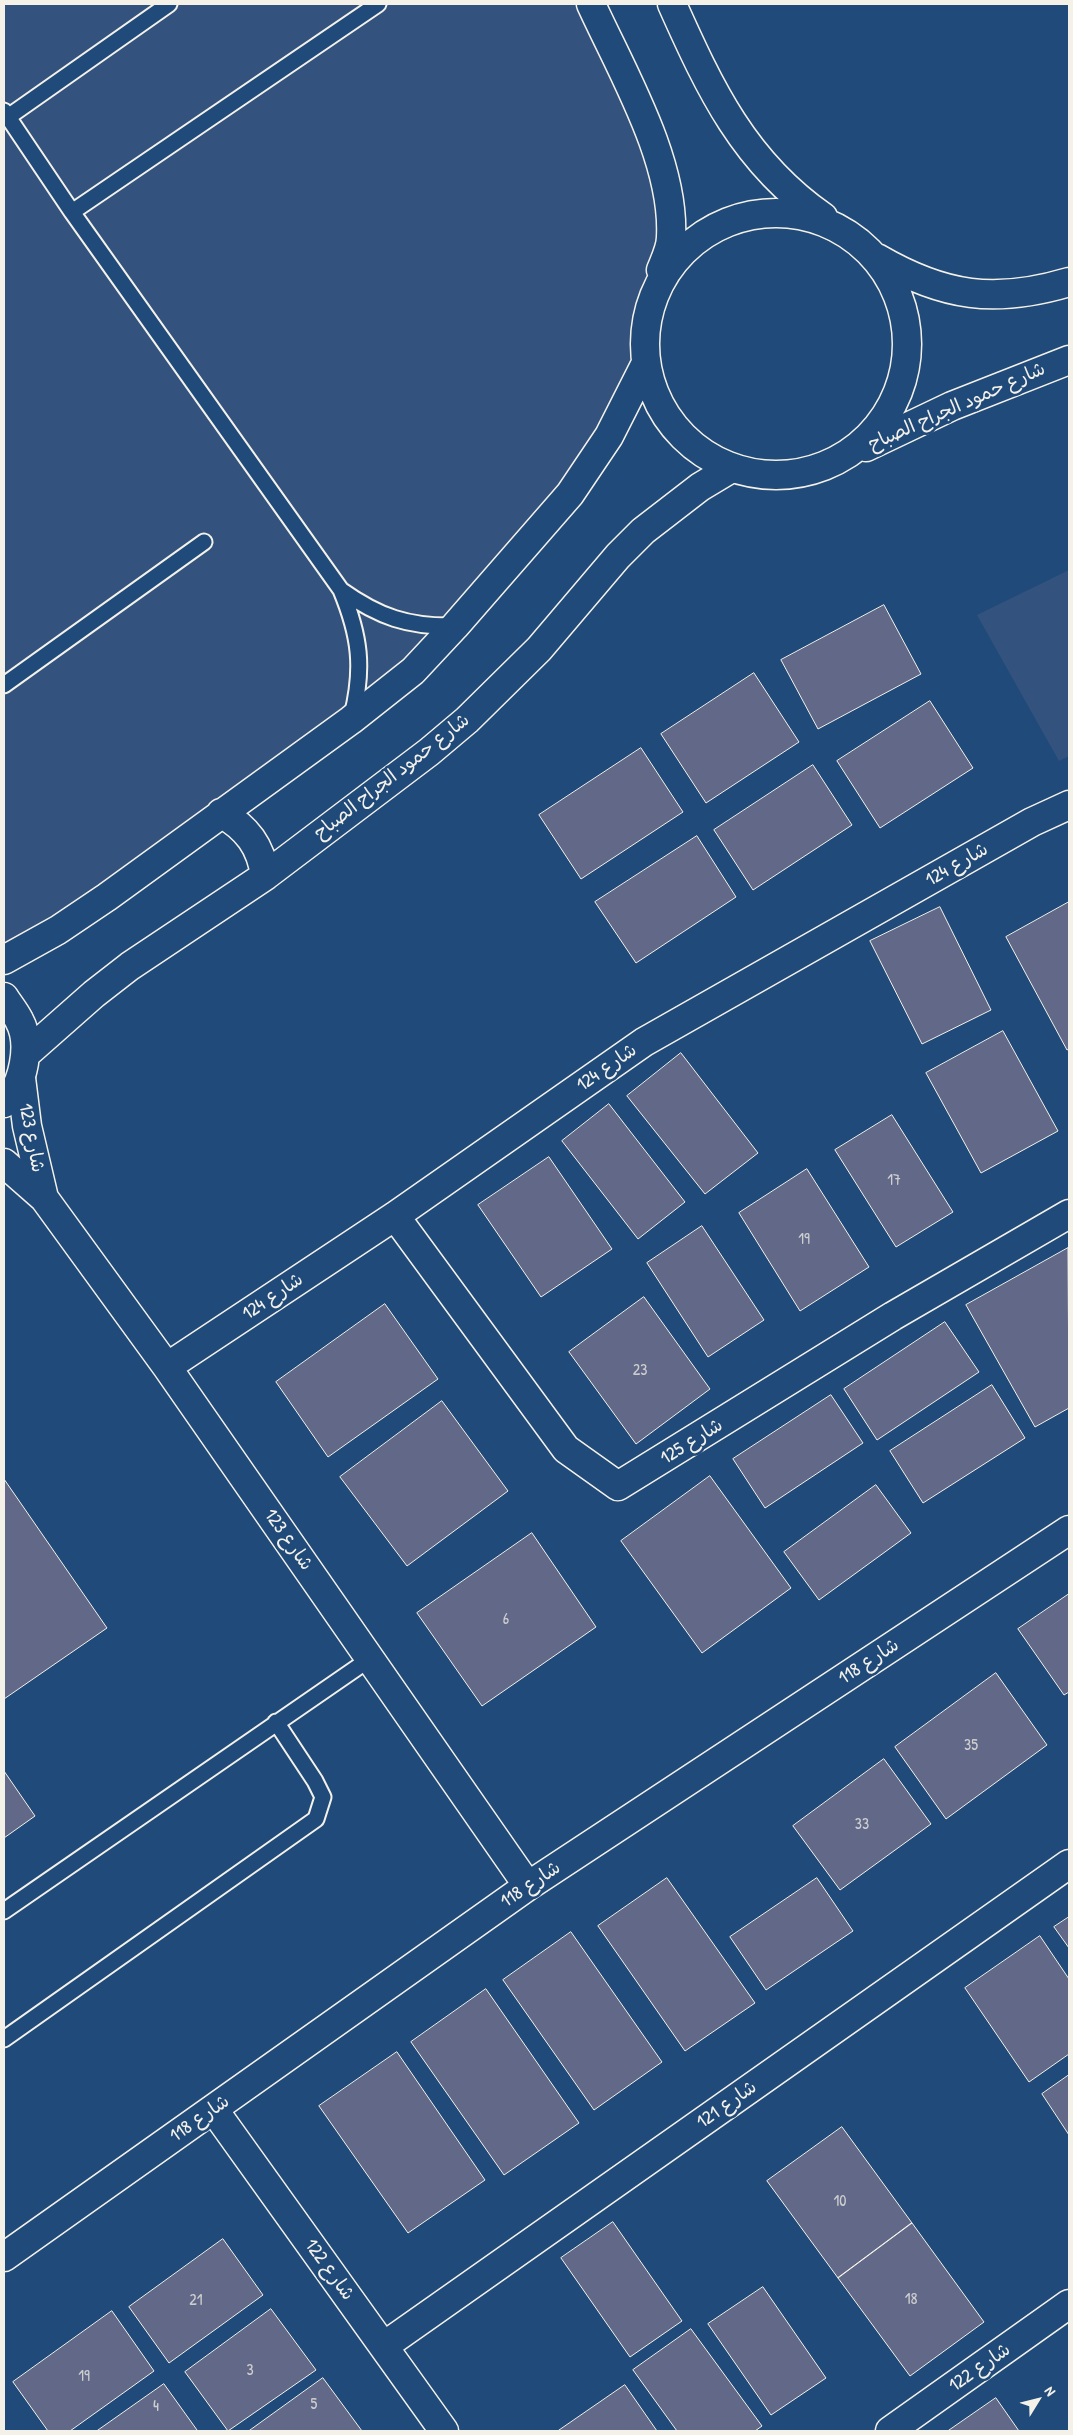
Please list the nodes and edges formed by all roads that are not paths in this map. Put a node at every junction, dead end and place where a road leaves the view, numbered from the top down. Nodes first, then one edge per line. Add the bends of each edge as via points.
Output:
1 (169, 4) edge
2 (378, 4) edge
3 (591, 4) edge
4 (672, 4) edge
5 (6, 114) edge
6 (72, 212) junction
7 (837, 227) junction
8 (875, 257) junction
9 (1069, 282) edge
10 (654, 290) junction
11 (1069, 360) edge
12 (645, 365) junction
13 (846, 457) junction
14 (730, 469) junction
15 (204, 542) dead end
16 (341, 590) junction
17 (455, 626) junction
18 (4, 685) edge
19 (351, 720) junction
20 (1069, 805) edge
21 (221, 813) junction
22 (265, 876) junction
23 (4, 960) edge
24 (4, 997) edge
25 (23, 1066) junction
26 (4, 1103) edge
27 (4, 1163) edge
28 (44, 1198) junction
29 (1069, 1214) edge
30 (394, 1216) junction
31 (167, 1367) junction
32 (1069, 1530) edge
33 (370, 1658) junction
34 (276, 1722) junction
35 (1069, 1864) edge
36 (528, 1886) junction
37 (4, 1911) edge
38 (4, 2039) edge
39 (214, 2110) junction
40 (4, 2257) edge
41 (1069, 2304) edge
42 (384, 2346) junction
43 (444, 2431) edge
44 (890, 2431) edge

1 - 5 lane
2 - 6 lane
3 - 10 street via 656,148 669,192 671,239
4 - 7 street via 716,97 745,143 776,178
5 - 6 lane
6 - 16 lane
7 - 8 street
7 - 10 street via 796,213 753,214 728,222 712,228 678,254
8 - 9 street via 915,279 939,288 972,294 1028,293
8 - 13 street via 899,296 908,341 902,386 880,426
10 - 12 street via 645,327
11 - 13 street, شارع حمود الجراح الصباح via 952,406
12 - 14 street, شارع حمود الجراح الصباح via 655,399 674,428 699,452
12 - 17 street via 609,436 570,494
13 - 14 street, شارع حمود الجراح الصباح via 809,473 770,477
14 - 22 street, شارع حمود الجراح الصباح via 700,487 644,531 618,556 539,649 467,720 390,783
15 - 18 lane
16 - 17 lane via 383,616 407,623
16 - 19 lane via 354,621 360,654 359,688
17 - 19 street via 413,671
19 - 21 street
20 - 30 street, شارع 124 via 1032,822 644,1042
21 - 22 street via 247,832 263,860
21 - 23 street via 66,925
22 - 25 street, شارع حمود الجراح الصباح via 130,966 94,994
24 - 25 street, شارع 123 via 20,1021
25 - 26 street, شارع حمود الجراح الصباح
25 - 28 street, شارع 123 via 27,1126
27 - 28 street, شارع 123
28 - 31 street, شارع 123
29 - 30 street, شارع 125 via 894,1316 618,1486 566,1449
30 - 31 street, شارع 124
31 - 33 street, شارع 123
32 - 36 street, شارع 118
33 - 34 lane
33 - 36 street, شارع 123
34 - 37 lane
34 - 38 lane via 323,1797 316,1819
35 - 42 street, شارع 121
36 - 39 street, شارع 118
39 - 40 street, شارع 118
39 - 42 street, شارع 122
41 - 44 street, شارع 122
42 - 43 street, شارع 122

